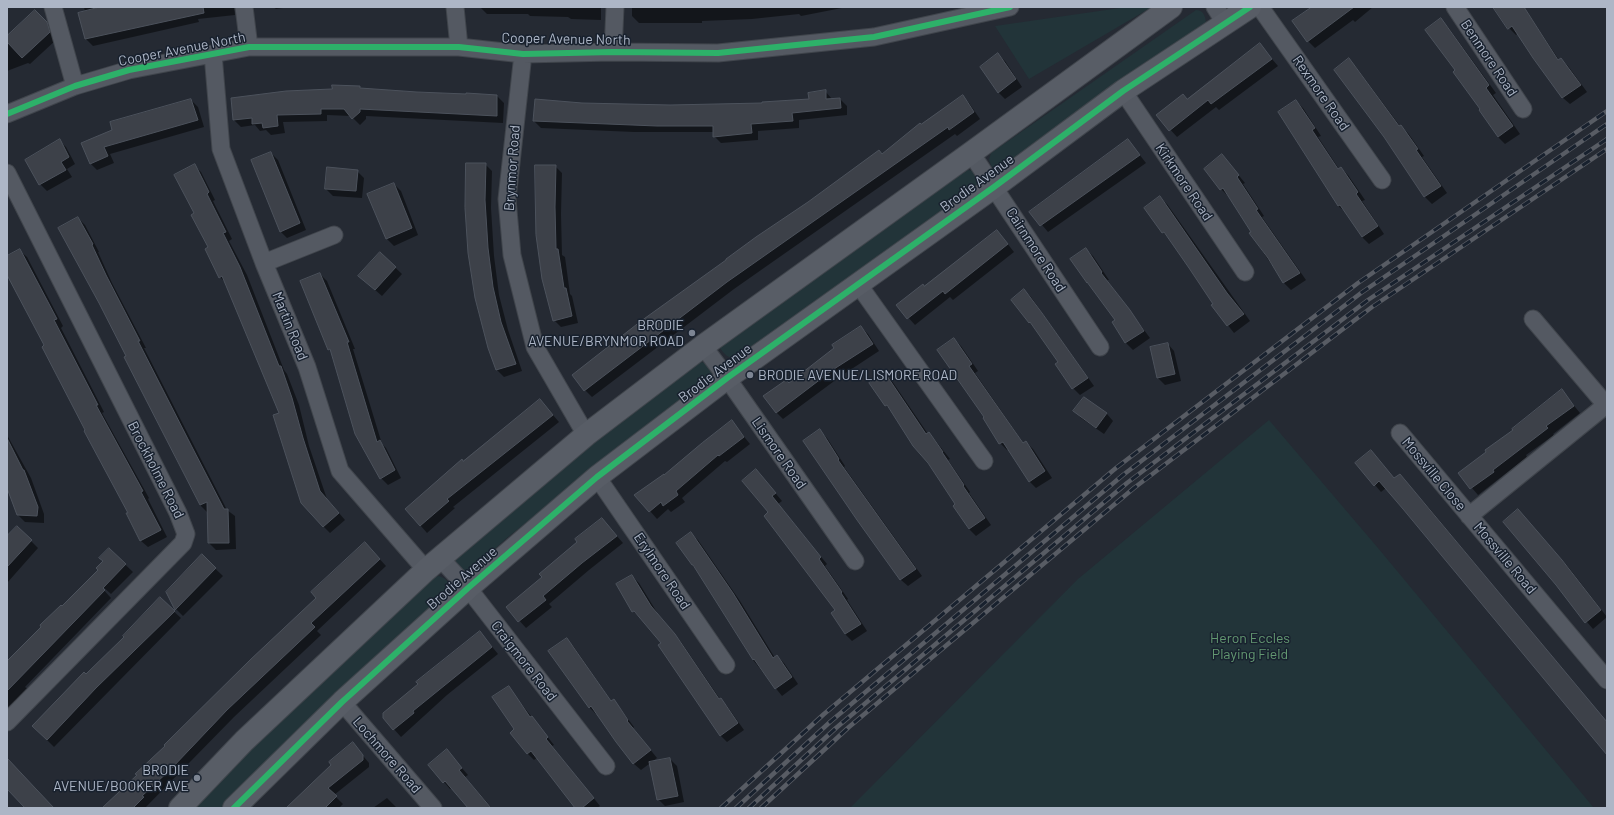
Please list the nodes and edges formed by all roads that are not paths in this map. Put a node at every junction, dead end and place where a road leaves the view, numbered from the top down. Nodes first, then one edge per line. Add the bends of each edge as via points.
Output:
1 (53, 7) edge
2 (244, 7) edge
3 (455, 7) edge
4 (615, 7) edge
5 (1010, 7) edge
6 (1171, 7) edge
7 (1250, 7) edge
8 (1260, 7) edge
9 (1455, 7) edge
10 (1220, 15) edge
11 (249, 47) junction
12 (459, 47) junction
13 (613, 52) junction
14 (213, 54) junction
15 (523, 54) junction
16 (76, 86) junction
17 (1123, 91) junction
18 (1523, 109) dead end
19 (7, 114) edge
20 (971, 153) junction
21 (7, 173) edge
22 (1382, 180) dead end
23 (994, 187) junction
24 (334, 235) dead end
25 (264, 263) junction
26 (1245, 272) dead end
27 (858, 284) junction
28 (1533, 319) dead end
29 (703, 346) junction
30 (1100, 347) dead end
31 (727, 378) junction
32 (1607, 405) edge
33 (1400, 433) dead end
34 (586, 435) junction
35 (984, 460) dead end
36 (597, 476) junction
37 (1469, 516) junction
38 (855, 561) dead end
39 (433, 564) junction
40 (468, 588) junction
41 (726, 665) dead end
42 (1607, 680) edge
43 (342, 702) junction
44 (7, 722) edge
45 (606, 766) dead end
46 (180, 808) edge
47 (234, 808) edge
48 (433, 808) edge

1 - 16 street
2 - 11 street
3 - 12 street
4 - 13 street
5 - 13 street, Cooper Avenue North via 874,37 718,53
6 - 20 street, Brodie Avenue
7 - 10 street, Brodie Avenue
8 - 22 street, Rexmore Road
9 - 18 street, Benmore Road
10 - 17 street, Brodie Avenue
11 - 12 street, Cooper Avenue North
11 - 14 street, Cooper Avenue North
12 - 15 street, Cooper Avenue North
13 - 15 street, Cooper Avenue North
14 - 16 street, Cooper Avenue North via 129,70
14 - 25 street, Martin Road via 221,149
15 - 34 street, Brynmor Road via 507,199 512,255 535,347
16 - 19 street, Cooper Avenue North
17 - 23 street, Brodie Avenue
17 - 26 street, Kirkmore Road
20 - 23 street, Cairnmore Road
20 - 29 street, Brodie Avenue
21 - 44 street, Brockholme Road via 186,534 183,543
23 - 27 street, Brodie Avenue
23 - 30 street, Cairnmore Road
24 - 25 street
25 - 39 street, Martin Road via 307,367 340,470
27 - 31 street, Brodie Avenue
27 - 35 street
28 - 32 street
29 - 31 street, Lismore Road
29 - 34 street, Brodie Avenue
31 - 36 street, Brodie Avenue
31 - 38 street, Lismore Road
32 - 37 street, Mossville Road
33 - 37 street, Mossville Close
34 - 39 street, Brodie Avenue
36 - 40 street, Brodie Avenue
36 - 41 street, Erylmore Road
37 - 42 street, Mossville Road
39 - 40 street, Craigmore Road
39 - 46 street, Brodie Avenue via 244,741
40 - 43 street, Brodie Avenue
40 - 45 street, Craigmore Road
43 - 47 street, Brodie Avenue
43 - 48 street, Lochmore Road

